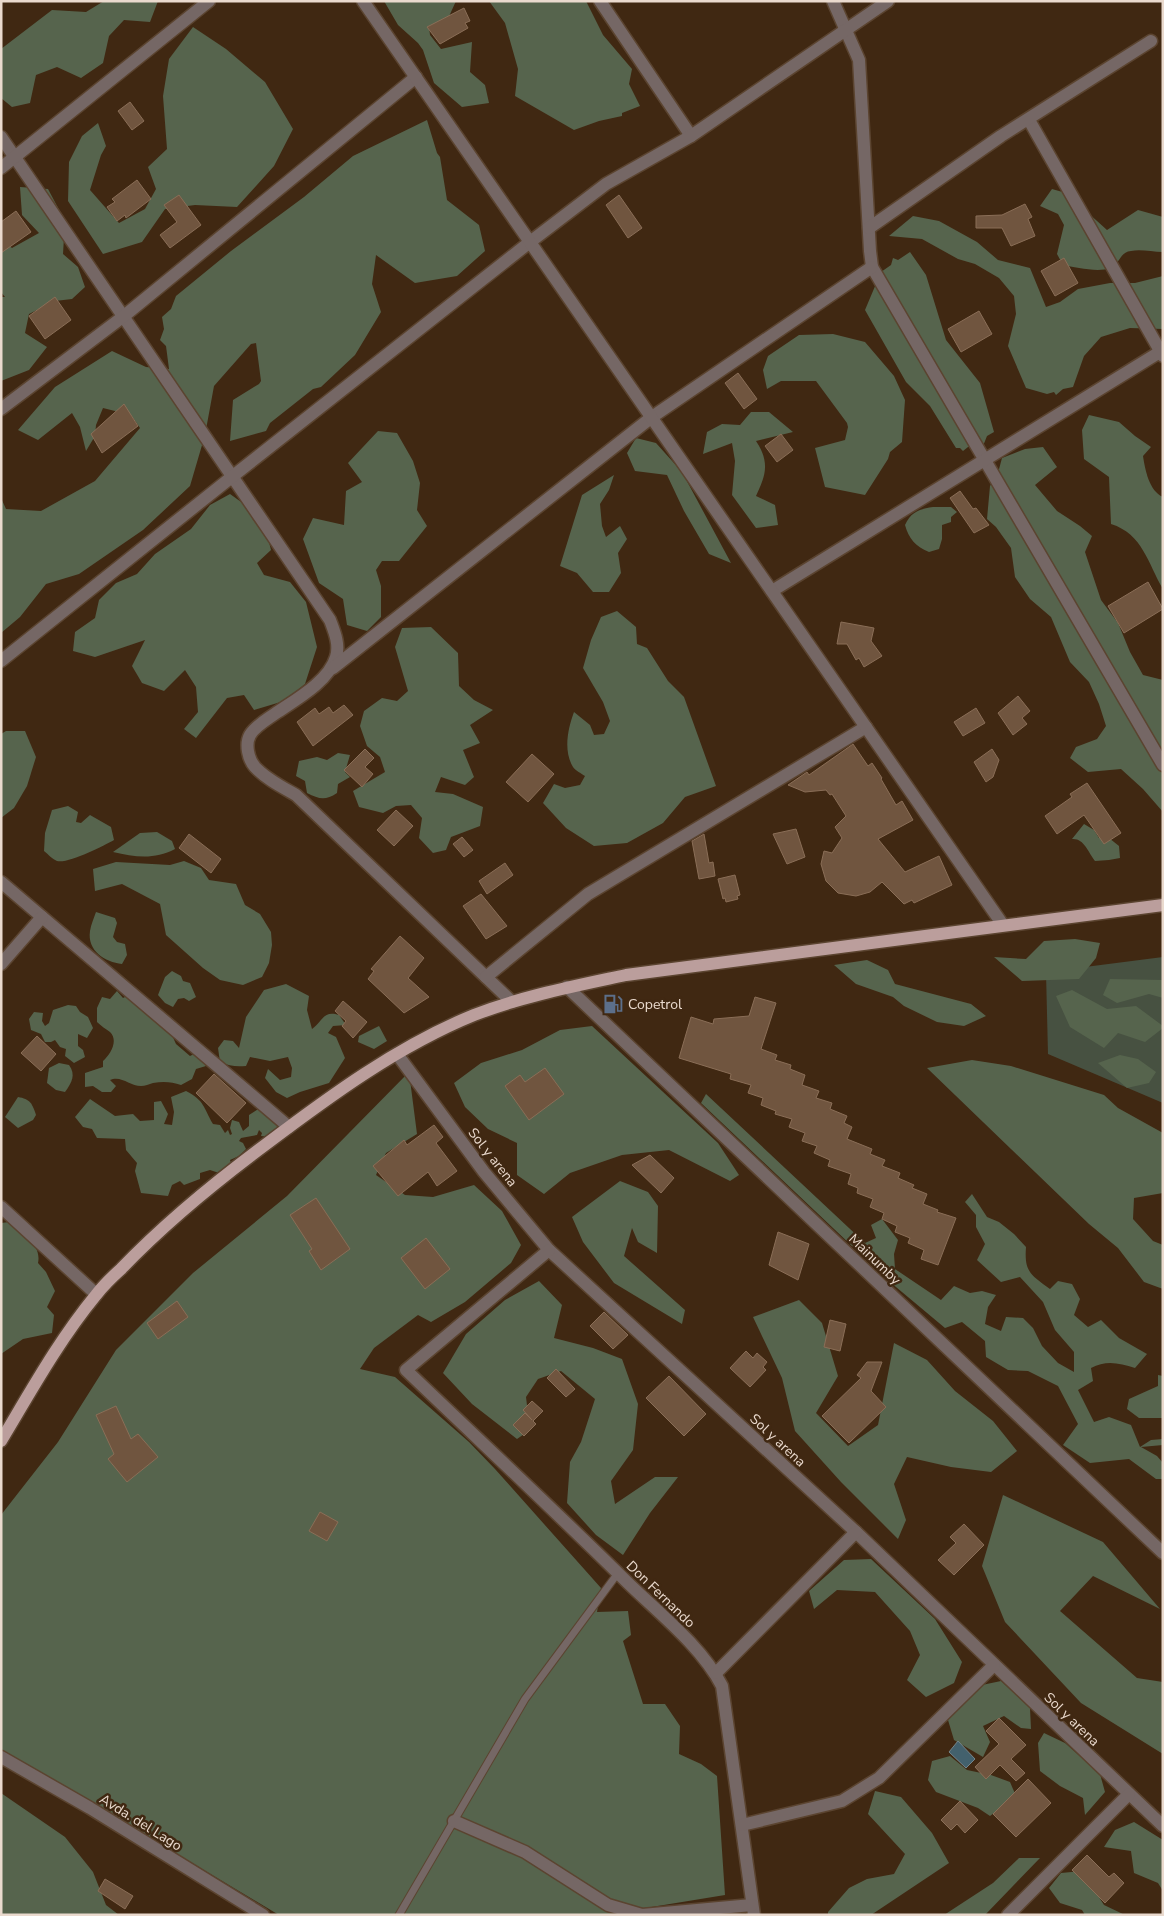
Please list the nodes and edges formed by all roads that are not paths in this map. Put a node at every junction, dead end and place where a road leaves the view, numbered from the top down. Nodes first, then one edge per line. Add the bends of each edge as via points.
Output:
1 (209, 1) edge
2 (363, 1) edge
3 (600, 1) edge
4 (833, 1) edge
5 (888, 1) edge
6 (847, 30) junction
7 (1151, 41) dead end
8 (416, 77) junction
9 (1029, 120) junction
10 (691, 136) junction
11 (1, 137) edge
12 (16, 157) junction
13 (1, 168) edge
14 (869, 228) junction
15 (530, 242) junction
16 (872, 267) junction
17 (124, 316) junction
18 (1162, 352) edge
19 (1, 409) edge
20 (652, 417) junction
21 (984, 460) junction
22 (232, 476) junction
23 (772, 591) junction
24 (1, 661) edge
25 (331, 669) junction
26 (866, 727) junction
27 (1163, 765) edge
28 (1, 882) edge
29 (1163, 905) edge
30 (42, 917) junction
31 (1003, 925) junction
32 (1, 964) edge
33 (486, 977) junction
34 (567, 987) junction
35 (512, 1002) junction
36 (396, 1054) junction
37 (289, 1127) junction
38 (1, 1207) edge
39 (549, 1250) junction
40 (96, 1294) junction
41 (1, 1441) edge
42 (856, 1532) junction
43 (1163, 1553) edge
44 (618, 1573) junction
45 (994, 1665) junction
46 (716, 1673) junction
47 (1, 1757) edge
48 (1129, 1794) junction
49 (454, 1821) junction
50 (742, 1825) junction
51 (1163, 1826) edge
52 (753, 1910) edge
53 (264, 1915) edge
54 (399, 1915) edge
55 (1008, 1915) edge

1 - 12 street
2 - 8 street
3 - 10 street
4 - 6 street
5 - 6 street
6 - 10 street
6 - 14 street via 859,60
7 - 9 street
8 - 15 street
8 - 17 street
9 - 14 street
9 - 18 street
10 - 15 street via 606,184
11 - 12 street
12 - 13 street
12 - 17 street
14 - 16 street
15 - 20 street
15 - 22 street
16 - 20 street
16 - 21 street
17 - 19 street
17 - 22 street
18 - 21 street
20 - 23 street
20 - 25 street
21 - 23 street
21 - 27 street
22 - 24 street
22 - 25 street via 330,620 337,637 337,655
23 - 26 street
25 - 33 street via 250,735 247,750 254,766 275,784 296,795
26 - 31 street
26 - 33 street via 588,894
28 - 30 street
29 - 31 main road
30 - 32 street
30 - 37 street
31 - 34 main road via 681,967
33 - 35 street
34 - 35 main road
34 - 43 street, Mainumby
35 - 36 main road via 443,1029
36 - 37 main road
36 - 39 street, Sol y arena via 484,1172
37 - 40 main road via 198,1197 144,1244
38 - 40 street
39 - 42 street, Sol y arena
39 - 44 street, Don Fernando via 406,1370
40 - 41 main road via 60,1344
42 - 45 street, Sol y arena
42 - 46 street
44 - 46 street, Don Fernando via 700,1653
44 - 49 lane via 524,1699
45 - 48 street, Sol y arena
45 - 50 street via 879,1778 860,1791 842,1801
46 - 50 street, Don Fernando via 722,1686
47 - 53 street, Avda. del Lago
48 - 51 street, Sol y arena
48 - 55 street
49 - 52 street via 525,1852 608,1905 642,1915
49 - 54 lane
50 - 52 street, Don Fernando

